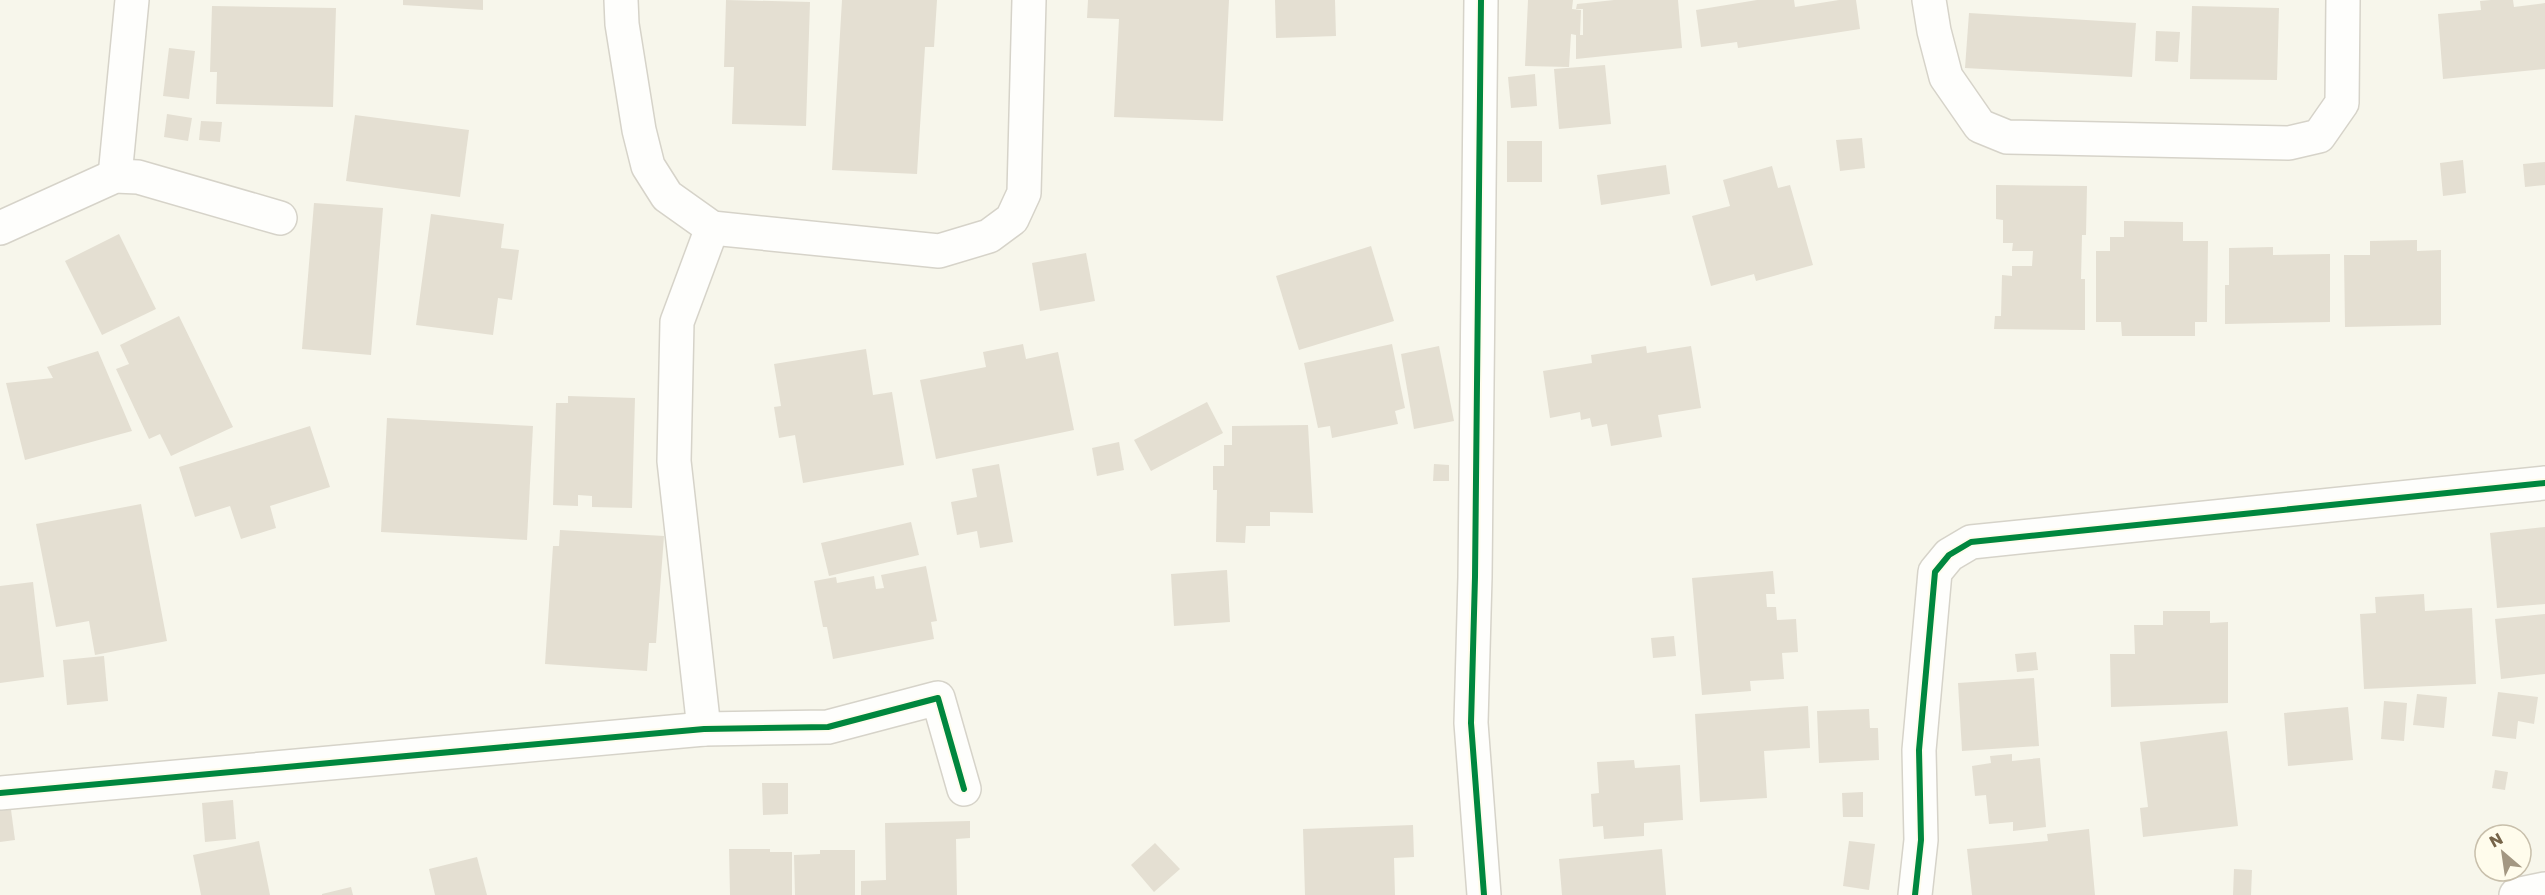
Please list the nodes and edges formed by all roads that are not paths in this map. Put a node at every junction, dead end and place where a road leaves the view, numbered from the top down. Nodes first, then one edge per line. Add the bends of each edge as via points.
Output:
1 (132, 0) edge
2 (621, 0) edge
3 (1029, 0) edge
4 (1481, 0) edge
5 (1929, 0) edge
6 (2343, 0) edge
7 (115, 176) junction
8 (280, 218) dead end
9 (0, 228) edge
10 (712, 228) junction
11 (2545, 483) edge
12 (704, 729) junction
13 (964, 789) dead end
14 (0, 793) edge
15 (2545, 889) edge
16 (1484, 895) edge
17 (1915, 895) edge
18 (2516, 895) edge

1 - 7 street
2 - 10 street via 637,118 648,166 667,196
3 - 10 street via 1024,193 1012,219 989,236 939,251
4 - 16 street via 1471,723
5 - 6 street via 1946,77 1980,126 2007,137 2289,143 2319,135 2342,104
7 - 8 street via 138,177
7 - 9 street
10 - 12 street via 678,322 674,461
11 - 17 street via 1971,542 1949,555 1935,572 1919,750 1921,840
12 - 13 street via 828,727 938,698
12 - 14 street
15 - 18 street

